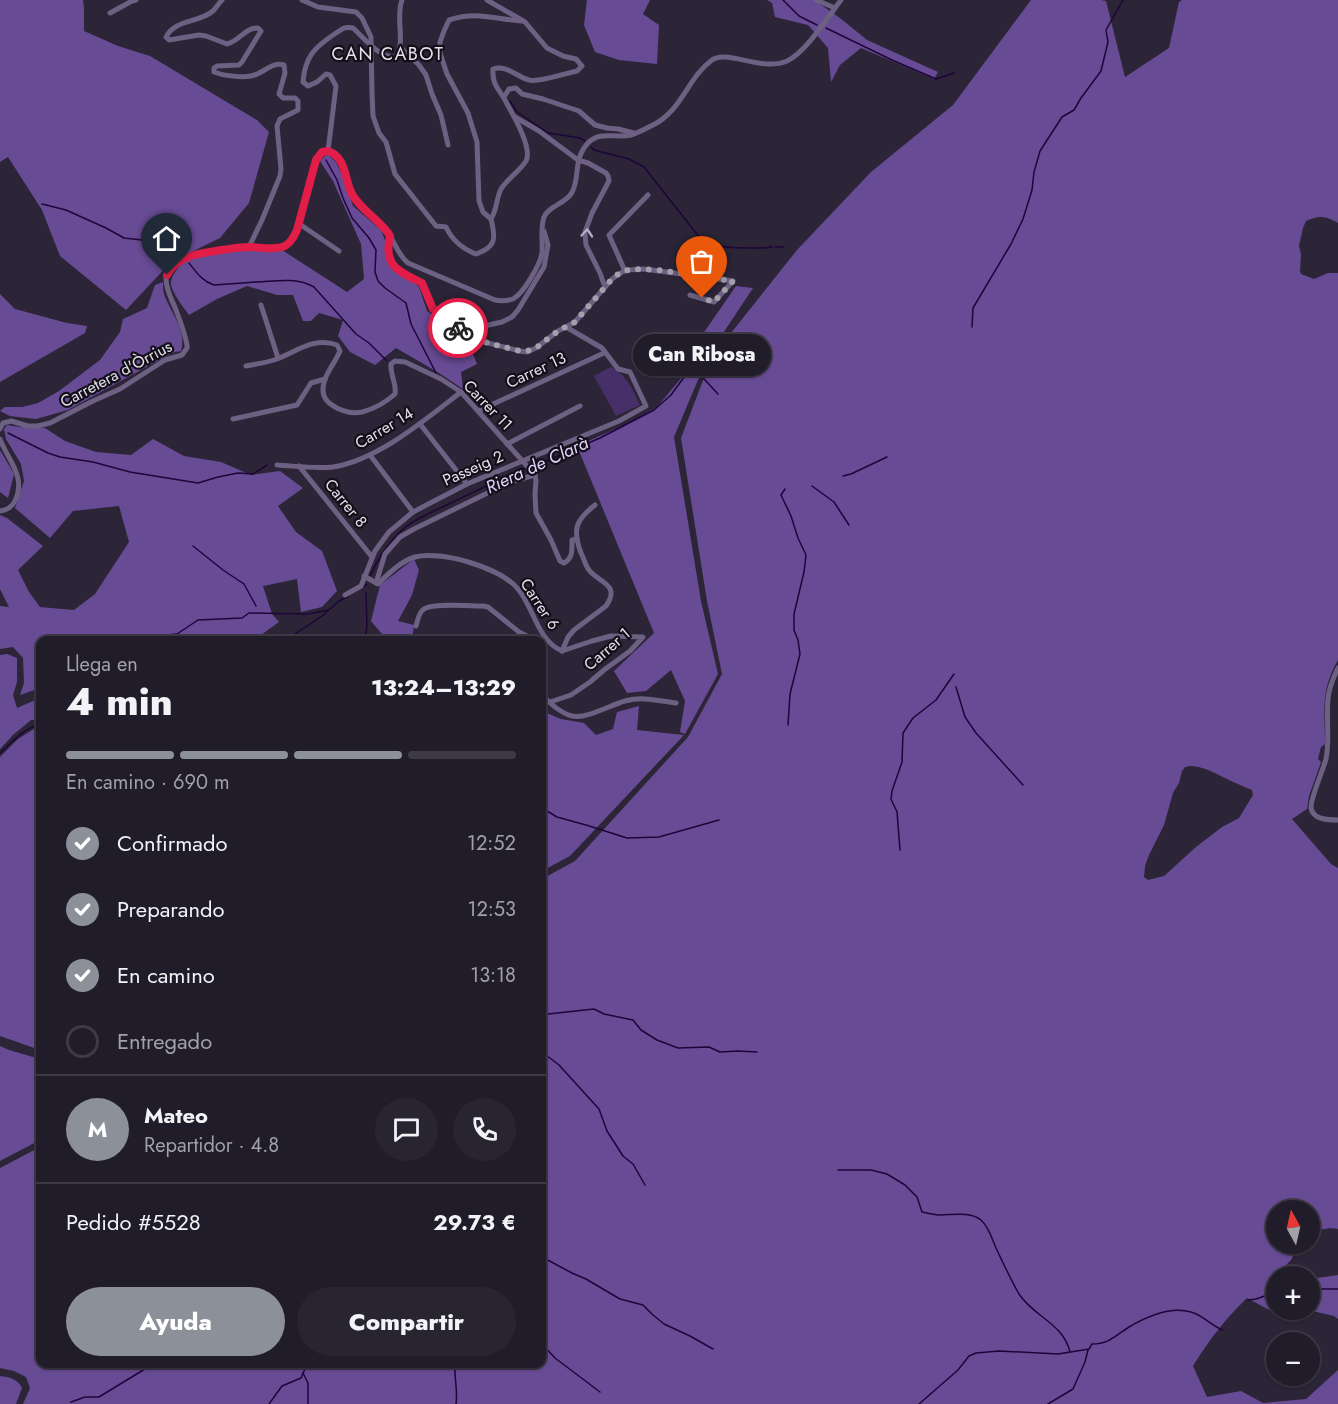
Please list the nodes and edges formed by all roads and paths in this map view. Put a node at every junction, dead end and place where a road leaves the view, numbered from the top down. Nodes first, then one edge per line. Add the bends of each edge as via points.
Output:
1 (136, 0) edge
2 (222, 0) edge
3 (302, 0) edge
4 (402, 0) edge
5 (487, 0) edge
6 (816, 0) edge
7 (841, 0) edge
8 (835, 8) junction
9 (110, 14) dead end
10 (525, 22) junction
11 (370, 44) junction
12 (400, 47) junction
13 (504, 97) junction
14 (514, 116) junction
15 (635, 133) junction
16 (448, 145) dead end
17 (328, 151) junction
18 (578, 160) junction
19 (648, 195) dead end
20 (490, 219) junction
21 (298, 223) junction
22 (542, 226) junction
23 (390, 236) junction
24 (249, 247) junction
25 (339, 251) dead end
26 (625, 271) junction
27 (605, 287) junction
28 (690, 295) dead end
29 (261, 305) dead end
30 (566, 327) junction
31 (462, 331) junction
32 (604, 353) junction
33 (278, 358) junction
34 (246, 366) dead end
35 (326, 379) junction
36 (461, 392) junction
37 (580, 406) dead end
38 (478, 411) junction
39 (232, 419) dead end
40 (420, 424) junction
41 (0, 429) edge
42 (0, 439) edge
43 (507, 444) junction
44 (370, 455) junction
45 (522, 461) junction
46 (277, 465) dead end
47 (299, 466) junction
48 (535, 475) junction
49 (467, 484) junction
50 (596, 505) dead end
51 (0, 511) edge
52 (413, 512) junction
53 (577, 539) junction
54 (372, 557) junction
55 (364, 576) junction
56 (376, 583) junction
57 (345, 596) dead end
58 (416, 626) dead end
59 (527, 636) edge
60 (544, 636) edge
61 (546, 638) edge
62 (546, 645) edge
63 (552, 646) junction
64 (562, 651) junction
65 (1338, 668) edge
66 (546, 698) edge
67 (550, 702) junction
68 (676, 703) dead end
69 (1338, 820) edge

1 - 9 street
2 - 24 street via 212,12 183,22 166,37 169,40 199,35 227,45 248,30 258,28 259,36 239,65 217,66 214,72 246,76 274,64 284,65 279,94 294,98 299,105 298,110 280,119 280,176
3 - 11 street via 318,7 356,12 371,37
4 - 12 street
5 - 10 street
6 - 8 street
7 - 8 street
8 - 15 street via 806,45 787,60 758,64 728,56 712,59 665,118
10 - 13 street via 548,48 576,59 582,66 577,71 530,81 506,69 493,69 492,81
10 - 20 street via 461,16 449,20 440,42 447,74 468,113 477,142 479,201
11 - 12 street via 388,57 396,57
11 - 17 street via 353,28 343,28 321,43 308,62 303,82 308,86 326,74 336,86
11 - 20 street via 373,116 395,174 436,226 446,227 463,249 476,254 487,250 494,240
12 - 16 street via 426,75
13 - 14 street
13 - 15 street via 509,89 516,88 522,94 579,111 595,125
14 - 18 street
14 - 20 street via 527,146 527,159 503,187
15 - 18 street via 597,137 584,147
17 - 21 street, Carretera d'Òrrius via 320,154 314,164
17 - 23 street via 341,162 353,196
18 - 22 street via 572,192 548,211
27 -> 18 street via 586,244 585,232 609,181 606,174
19 - 26 street via 609,235
21 - 24 street, Carretera d'Òrrius via 294,237 285,246
21 - 25 street
22 - 23 street via 542,255 536,269 519,294 500,301 408,264
22 - 31 street via 548,245 544,267 518,310 502,322
23 - 31 street via 394,267 422,283 433,309
24 - 41 street, Carretera d'Òrrius via 189,256 170,270 167,288 188,345 182,355 165,360 120,389 50,423 28,426 7,421
26 - 27 street
26 - 28 street via 644,269 733,281 714,302
27 - 30 street
29 - 33 street
30 - 31 street via 527,351 476,340
30 - 32 street
32 - 38 street, Carrer 13
32 - 45 street, Passeig 2 via 618,369 630,372 646,406 619,422
33 - 34 street
33 - 35 street via 318,342 337,345 340,351
35 - 36 street, Carrer 11 via 322,392 325,399 339,408 358,412 395,394 391,368 396,361 441,379
35 - 39 street via 311,383 297,405
36 - 38 street, Carrer 11
36 - 40 street, Carrer 14
37 - 43 street
38 - 43 street, Carrer 11
40 - 44 street, Carrer 14
40 - 49 street
42 - 51 street via 16,469 19,487 15,502
43 - 45 street, Carrer 11
44 - 47 street, Carrer 14 via 331,467
44 - 52 street
45 - 48 street, Carrer 11
45 - 49 street, Passeig 2
46 - 47 street, Carrer 14
47 - 54 street, Carrer 8
48 - 53 street via 536,513 560,561 569,560 572,540
48 - 56 street via 510,482 400,537 385,554
49 - 52 street, Passeig 2
50 - 53 street via 579,520
52 - 54 street, Passeig 2 via 389,532
53 - 64 street via 587,567 611,591 610,600 574,630
54 - 55 street, Passeig 2
55 - 56 street
55 - 57 street, Passeig 2 via 360,585
56 - 60 street, Carrer 6 via 414,557 442,557 484,567 518,589
58 - 59 street via 425,608 483,606
61 - 63 street, Carrer 6
62 - 63 street
63 - 64 street, Carrer 6
64 - 67 street, Carrer 1 via 611,636 643,637 590,682
65 - 69 street via 1329,691 1327,752 1311,808 1322,819
66 - 67 street
67 - 68 street via 573,716 643,698

